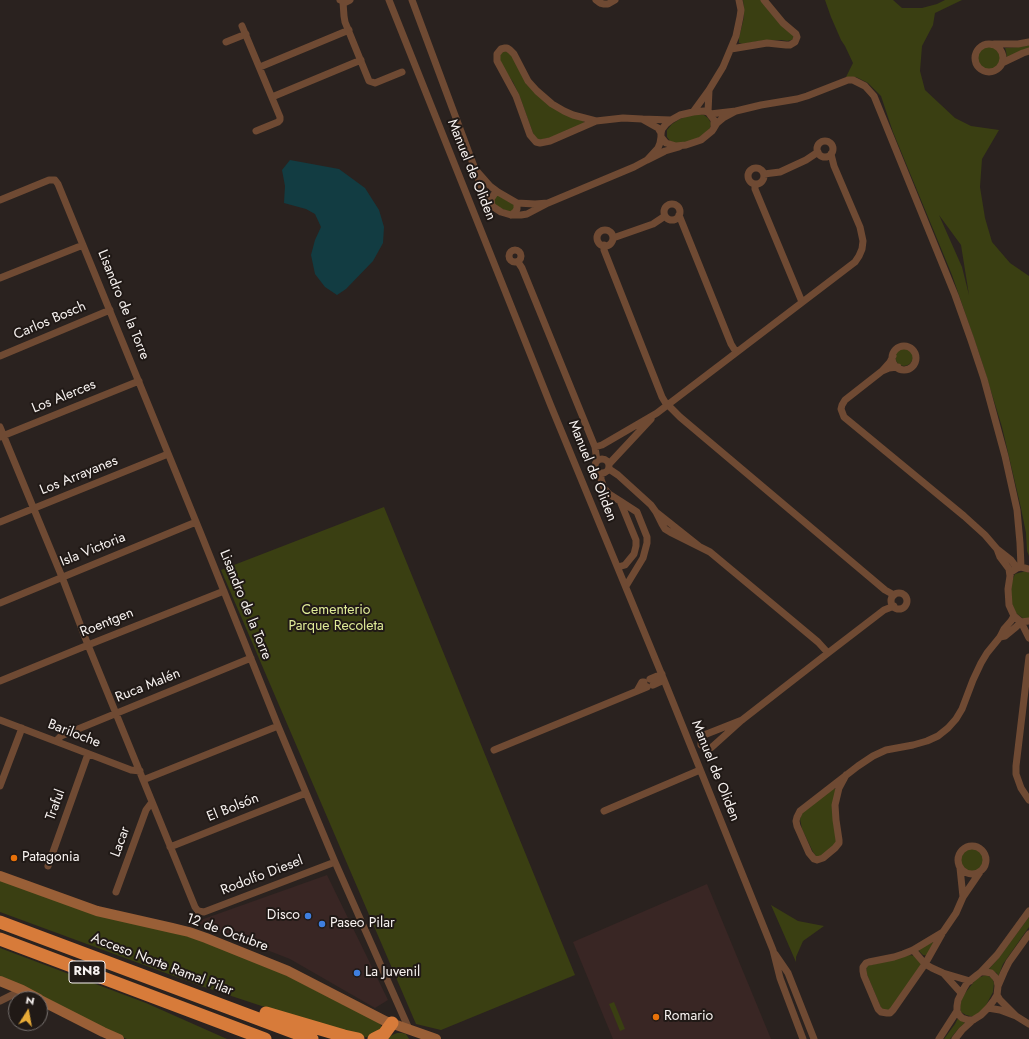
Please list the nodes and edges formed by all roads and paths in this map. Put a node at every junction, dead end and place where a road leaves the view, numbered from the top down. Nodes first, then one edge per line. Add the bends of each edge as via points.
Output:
1 (389, 0) edge
2 (412, 0) edge
3 (596, 0) edge
4 (615, 0) edge
5 (739, 0) edge
6 (764, 0) edge
7 (344, 1) edge
8 (242, 26) dead end
9 (349, 30) junction
10 (246, 34) junction
11 (226, 42) dead end
12 (1029, 42) edge
13 (991, 44) junction
14 (731, 48) junction
15 (1029, 51) edge
16 (361, 60) junction
17 (1002, 63) junction
18 (260, 68) junction
19 (402, 72) dead end
20 (709, 90) junction
21 (272, 97) junction
22 (736, 111) junction
23 (692, 112) junction
24 (709, 113) junction
25 (642, 119) junction
26 (671, 120) junction
27 (596, 121) junction
28 (714, 128) junction
29 (256, 131) dead end
30 (661, 135) junction
31 (682, 146) junction
32 (818, 152) junction
33 (831, 154) junction
34 (647, 160) junction
35 (475, 169) junction
36 (764, 174) junction
37 (755, 184) junction
38 (498, 192) junction
39 (0, 200) edge
40 (517, 203) junction
41 (548, 203) junction
42 (492, 206) junction
43 (679, 215) junction
44 (511, 216) junction
45 (665, 216) junction
46 (613, 238) junction
47 (83, 245) junction
48 (604, 245) junction
49 (518, 262) dead end
50 (0, 278) edge
51 (802, 302) junction
52 (110, 310) junction
53 (736, 352) junction
54 (0, 356) edge
55 (893, 356) junction
56 (898, 367) junction
57 (882, 372) junction
58 (139, 381) junction
59 (668, 405) junction
60 (657, 413) junction
61 (0, 427) edge
62 (2, 436) edge
63 (595, 447) junction
64 (168, 454) junction
65 (597, 461) junction
66 (609, 466) junction
67 (601, 473) junction
68 (620, 501) junction
69 (33, 509) junction
70 (0, 522) edge
71 (196, 522) junction
72 (998, 549) junction
73 (618, 567) junction
74 (1019, 568) junction
75 (1029, 569) edge
76 (1010, 576) junction
77 (62, 577) junction
78 (626, 586) junction
79 (224, 591) junction
80 (894, 595) junction
81 (0, 603) edge
82 (894, 606) junction
83 (1014, 616) junction
84 (1029, 621) edge
85 (1021, 622) junction
86 (1000, 637) junction
87 (1029, 638) edge
88 (88, 645) junction
89 (828, 653) junction
90 (1029, 657) edge
91 (251, 658) junction
92 (663, 677) junction
93 (0, 681) edge
94 (116, 713) junction
95 (0, 720) edge
96 (742, 720) junction
97 (278, 726) junction
98 (22, 728) junction
99 (56, 741) junction
100 (494, 750) dead end
101 (88, 754) junction
102 (700, 770) junction
103 (140, 771) junction
104 (846, 775) junction
105 (143, 780) junction
106 (0, 786) edge
107 (306, 793) junction
108 (1029, 800) edge
109 (152, 802) junction
110 (604, 811) dead end
111 (170, 847) junction
112 (335, 862) junction
113 (48, 866) dead end
114 (960, 868) junction
115 (980, 872) junction
116 (0, 876) edge
117 (116, 892) dead end
118 (962, 897) junction
119 (1029, 911) edge
120 (0, 922) edge
121 (943, 932) junction
122 (1029, 934) edge
123 (0, 939) edge
124 (773, 950) junction
125 (913, 950) junction
126 (925, 964) junction
127 (981, 972) junction
128 (943, 973) junction
129 (0, 981) edge
130 (970, 981) junction
131 (172, 986) junction
132 (998, 986) junction
133 (22, 990) joint
134 (961, 993) junction
135 (997, 995) junction
136 (0, 1001) edge
137 (48, 1004) edge
138 (175, 1005) junction
139 (988, 1008) junction
140 (957, 1011) junction
141 (1016, 1016) junction
142 (973, 1020) junction
143 (392, 1024) junction
144 (1029, 1024) edge
145 (409, 1029) junction
146 (102, 1036) edge
147 (119, 1039) edge
148 (241, 1039) edge
149 (265, 1039) edge
150 (312, 1039) edge
151 (358, 1039) edge
152 (374, 1039) edge
153 (414, 1039) edge
154 (436, 1039) edge
155 (803, 1039) edge
156 (814, 1039) edge
157 (939, 1039) edge
158 (955, 1039) edge

1 - 73 street, Manuel de Oliden
2 - 35 street
3 - 4 street via 604,4
5 - 14 street via 739,26
6 - 14 street via 796,34 795,42 790,45 767,43
7 - 9 street via 344,16
8 - 10 street
9 - 16 street
9 - 18 street
10 - 11 street
10 - 18 street
12 - 13 street
13 - 17 street via 1001,50 1004,59
13 - 17 street via 981,46 975,53 978,67 991,72
14 - 20 street
15 - 17 street
16 - 19 street via 369,81 375,83
16 - 21 street
18 - 21 street
20 - 23 street
20 - 24 street
21 - 29 street via 280,120
22 - 24 street
22 - 28 street via 723,118
22 - 74 street via 797,99 848,80 865,86 874,96 955,295 984,380 1015,504 1020,543
23 - 24 street
23 - 26 street
24 - 28 street via 714,120
25 - 26 street
25 - 27 street
25 - 30 street via 658,128
26 - 30 street
27 - 27 street via 573,115 552,104 528,81 514,54 508,48 499,51 497,61 516,96 534,140 540,143 550,141
28 - 31 street via 701,140
30 - 31 street via 666,143
30 - 34 street via 658,148
31 - 34 street
32 - 33 street via 824,156
32 - 33 street via 819,145 825,141 833,147
32 - 36 street via 780,172
33 - 51 street via 860,227 862,249 855,262
34 - 41 street
35 - 38 street
35 - 42 street via 483,192
36 - 37 street via 762,182
36 - 37 street via 759,169 751,171 749,177
37 - 51 street
38 - 40 street
38 - 42 street via 492,196
39 - 47 street, Lisandro de la Torre via 55,180
40 - 41 street
40 - 44 street via 517,209
41 - 44 street via 527,214
42 - 44 street
43 - 45 street via 673,220
43 - 45 street via 678,208 672,205 665,208
43 - 53 street
45 - 46 street via 653,224
46 - 48 street via 611,243
46 - 48 street via 610,232 600,232 598,239
47 - 50 street
47 - 52 street, Lisandro de la Torre
48 - 59 street via 662,397
49 - 63 street
51 - 53 street
52 - 54 street, Carlos Bosch
52 - 58 street, Lisandro de la Torre
53 - 59 street
55 - 56 street
55 - 56 street via 896,349 904,346 914,351 916,359 913,366 905,369
55 - 57 street
56 - 57 street
57 - 72 street via 845,400 841,409 844,417 964,516
58 - 62 street, Los Alerces
58 - 64 street, Lisandro de la Torre
59 - 60 street
59 - 80 street
60 - 63 street
60 - 66 street
61 - 62 street
62 - 69 street
63 - 65 street
64 - 69 street, Los Arrayanes
64 - 71 street, Lisandro de la Torre
65 - 66 street via 604,459
65 - 67 street via 595,467
66 - 67 street via 606,473
66 - 89 street via 656,512 710,552
67 - 68 street via 604,488
68 - 73 street via 636,540 636,546 634,554 625,564
68 - 78 street via 637,512 647,537 642,558
69 - 70 street, Los Arrayanes
69 - 77 street
71 - 77 street, Isla Victoria
71 - 79 street, Lisandro de la Torre
72 - 74 street
72 - 76 street
73 - 78 street, Manuel de Oliden
74 - 75 street
74 - 76 street
76 - 83 street via 1008,598
77 - 81 street, Isla Victoria
77 - 88 street
78 - 92 street, Manuel de Oliden
79 - 88 street, Roentgen
79 - 91 street, Lisandro de la Torre
80 - 82 street
80 - 82 street via 902,594 907,602 901,608
82 - 89 street via 884,610
83 - 85 street
83 - 86 street
84 - 85 street
85 - 86 street via 1005,636
85 - 87 street
86 - 104 street via 981,663 962,708 948,728 927,741 879,752
88 - 93 street, Roentgen
88 - 94 street
89 - 96 street
90 - 108 street via 1016,774
91 - 94 street, Ruca Malén
91 - 97 street, Lisandro de la Torre
92 - 100 street via 649,683 642,682 637,691
92 - 102 street, Manuel de Oliden
94 - 99 street, Ruca Malén via 61,736
94 - 103 street
95 - 98 street, Bariloche
96 - 96 street via 704,735 701,739 702,745 708,749 712,747
97 - 105 street
97 - 107 street, Lisandro de la Torre
98 - 99 street, Bariloche
98 - 106 street
99 - 101 street, Bariloche
101 - 103 street, Bariloche
101 - 113 street, Traful
102 - 110 street
102 - 124 street, Manuel de Oliden
103 - 105 street
104 - 104 street via 798,814 797,826 814,859 823,858 839,844 835,805 839,788
105 - 109 street
107 - 111 street, El Bolsón
107 - 112 street, Lisandro de la Torre
109 - 111 street
109 - 117 street, Lacar via 146,810
111 - 112 street, Rodolfo Diesel via 195,907 198,911 204,912
112 - 145 street, Lisandro de la Torre
114 - 115 street via 972,874
114 - 115 street via 958,855 963,848 972,845 980,848 986,855 986,864
114 - 118 street
115 - 118 street
116 - 143 street, 12 de Octubre via 97,911 206,938 288,971
118 - 121 street via 956,913
119 - 127 street via 997,955
120 - 131 highway, Acceso Norte Ramal Pilar / RN8
121 - 125 street
121 - 126 street
122 - 132 street via 1009,962
123 - 138 highway, RN8
124 - 155 street, Manuel de Oliden via 780,978
124 - 156 street, Manuel de Oliden via 788,973
125 - 126 street
125 - 126 street via 869,962 863,967 864,976 878,1009 890,1013
126 - 128 street
127 - 130 street
127 - 132 street via 995,977
128 - 130 street
128 - 134 street
129 - 133 street
130 - 134 street
131 - 150 highway, Acceso Norte Ramal Pilar / RN8
131 - 151 highway
132 - 135 street
133 - 136 street
134 - 140 street
135 - 139 street
135 - 141 street
137 - 146 street
138 - 148 highway
138 - 149 highway, RN8
139 - 141 street
139 - 142 street
140 - 142 street via 962,1018
140 - 157 street
141 - 144 street
142 - 158 street
143 - 145 street, 12 de Octubre
143 - 152 highway via 384,1034
145 - 153 street, Lisandro de la Torre
145 - 154 street, 12 de Octubre
146 - 147 street

